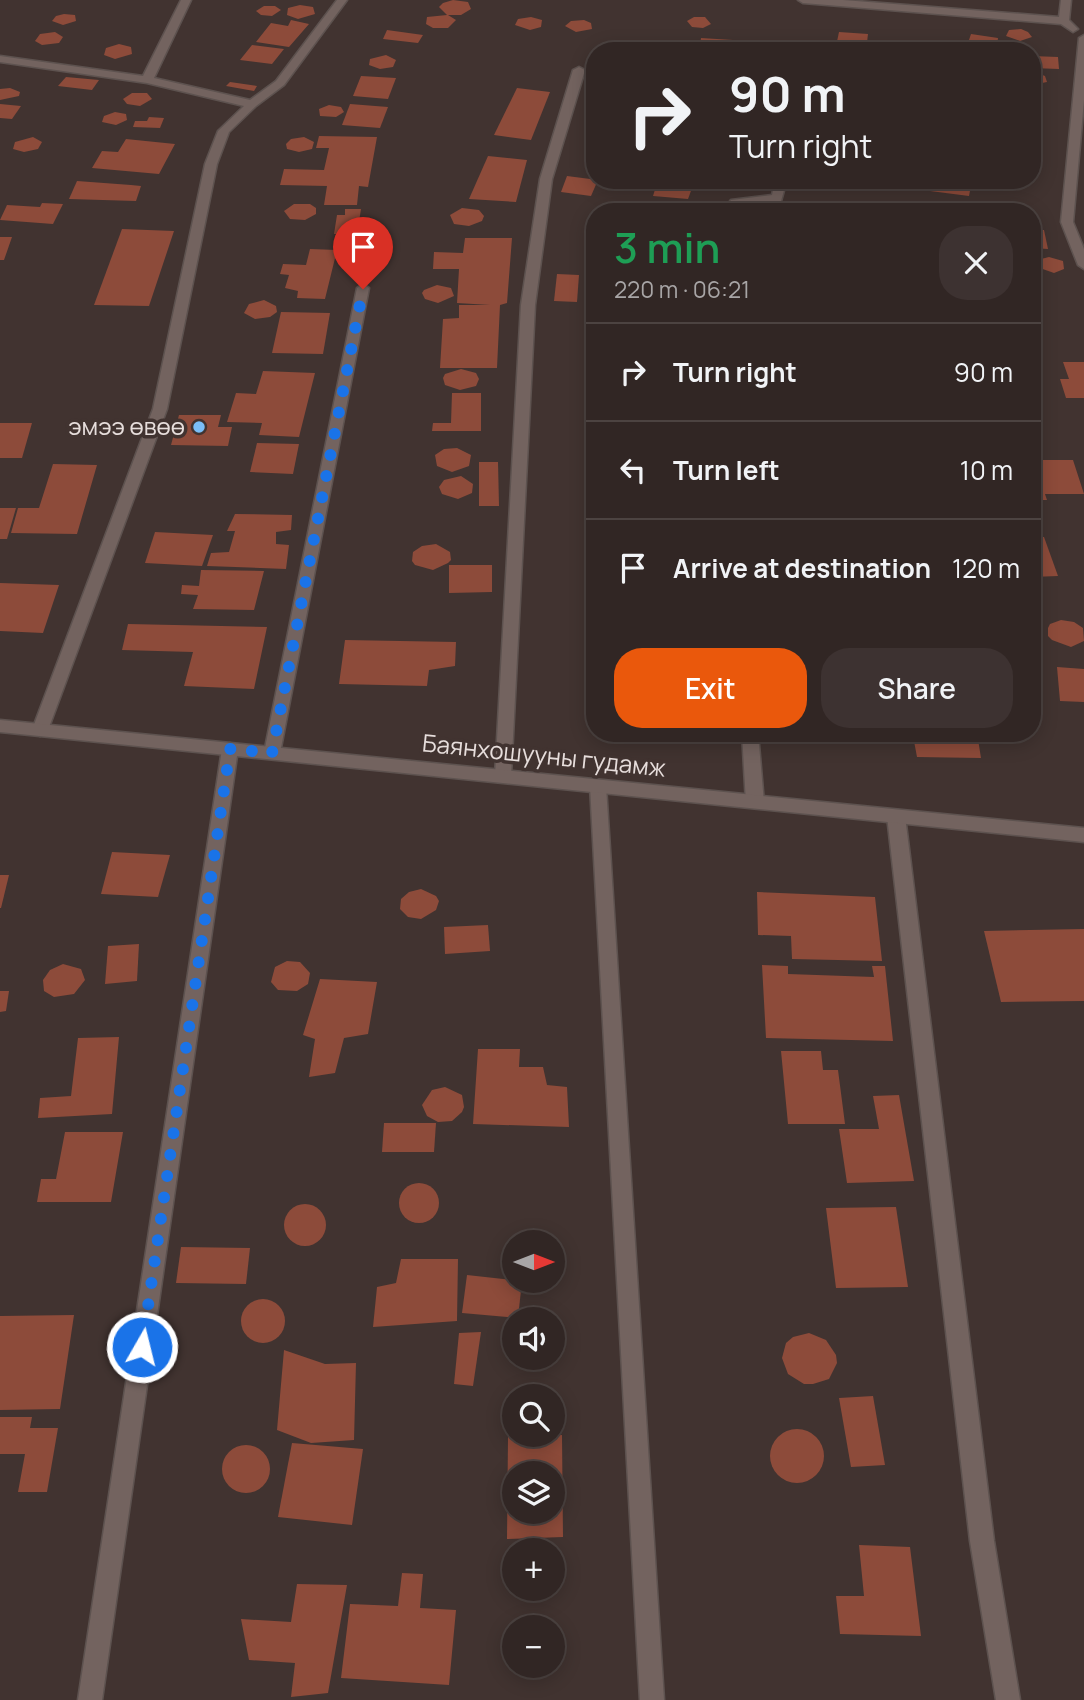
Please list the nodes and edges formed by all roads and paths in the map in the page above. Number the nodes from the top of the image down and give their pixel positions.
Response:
1 (186, 0) edge
2 (342, 0) edge
3 (803, 0) edge
4 (1066, 0) edge
5 (1064, 21) junction
6 (1084, 38) edge
7 (0, 59) edge
8 (579, 70) dead end
9 (147, 80) junction
10 (251, 104) junction
11 (779, 189) edge
12 (735, 203) edge
13 (1084, 265) edge
14 (363, 289) dead end
15 (0, 726) edge
16 (40, 730) junction
17 (751, 742) edge
18 (230, 749) junction
19 (272, 753) junction
20 (502, 776) junction
21 (598, 786) junction
22 (755, 803) junction
23 (896, 816) junction
24 (1084, 835) edge
25 (90, 1700) edge
26 (652, 1700) edge
27 (1008, 1700) edge

1 - 9 street
2 - 10 street
3 - 5 street
4 - 5 street
5 - 6 street
6 - 13 street
7 - 9 street
8 - 20 street
9 - 10 street
10 - 16 street
11 - 12 street
14 - 19 street
15 - 16 street, Баянхошууны гудамж
16 - 18 street, Баянхошууны гудамж
17 - 22 street
18 - 19 street, Баянхошууны гудамж
18 - 25 street
19 - 20 street, Баянхошууны гудамж
20 - 21 street, Баянхошууны гудамж
21 - 22 street, Баянхошууны гудамж
21 - 26 street
22 - 23 street, Баянхошууны гудамж
23 - 24 street, Баянхошууны гудамж
23 - 27 street

